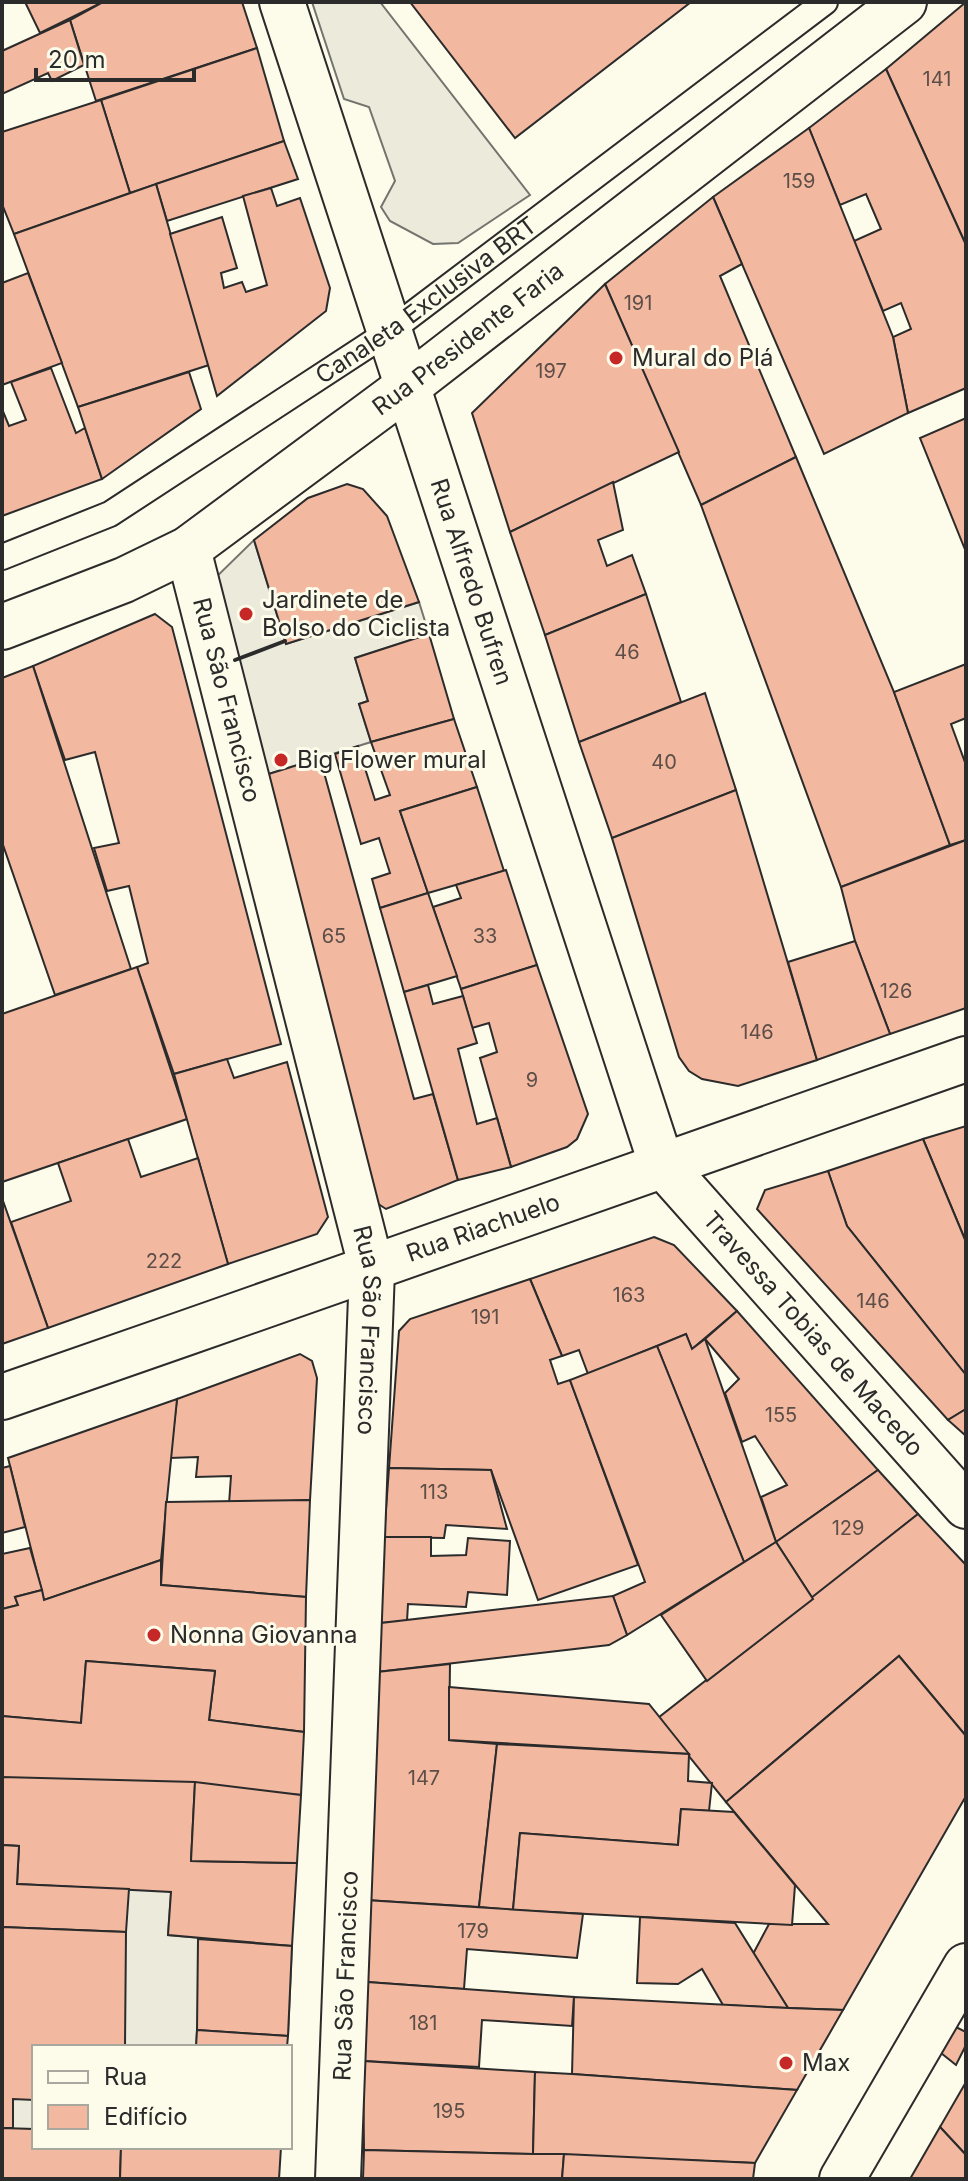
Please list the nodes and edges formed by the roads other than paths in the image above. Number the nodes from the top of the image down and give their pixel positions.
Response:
1 (282, 2) edge
2 (825, 2) edge
3 (904, 2) edge
4 (390, 331) junction
5 (408, 386) junction
6 (188, 549) junction
7 (2, 557) edge
8 (2, 627) edge
9 (966, 1059) edge
10 (661, 1163) junction
11 (372, 1270) junction
12 (2, 1397) edge
13 (966, 1506) edge
14 (960, 1994) edge
15 (338, 2179) edge
16 (842, 2179) edge

1 - 4 street, Rua Alfredo Bufren
2 - 4 lane, Canaleta Exclusiva BRT
3 - 5 street, Rua Presidente Faria
4 - 5 street, Rua Alfredo Bufren
4 - 7 lane, Canaleta Exclusiva BRT
5 - 6 street, Rua Presidente Faria
5 - 10 street, Rua Alfredo Bufren
6 - 8 street, Rua Presidente Faria
6 - 11 street, Rua São Francisco
9 - 10 street, Rua Riachuelo
10 - 11 street, Rua Riachuelo
10 - 13 street, Travessa Tobias de Macedo
11 - 12 street, Rua Riachuelo
11 - 15 street, Rua São Francisco
14 - 16 street

